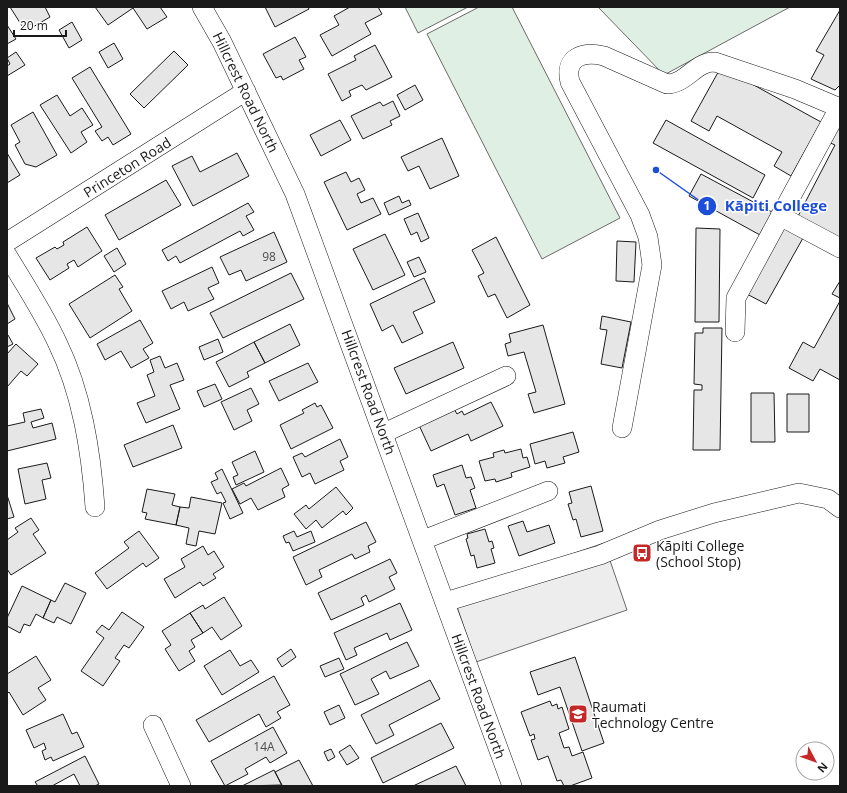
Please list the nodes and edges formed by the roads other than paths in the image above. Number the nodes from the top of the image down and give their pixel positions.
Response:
1 (202, 7) edge
2 (246, 91) junction
3 (840, 108) edge
4 (780, 216) junction
5 (7, 242) edge
6 (840, 248) edge
7 (7, 255) edge
8 (735, 332) dead end
9 (506, 376) dead end
10 (622, 428) dead end
11 (384, 433) junction
12 (548, 491) dead end
13 (95, 507) dead end
14 (840, 508) edge
15 (423, 540) junction
16 (445, 602) junction
17 (153, 725) dead end
18 (182, 786) edge
19 (512, 786) edge

1 - 2 street, Hillcrest Road North
2 - 5 street, Princeton Road
2 - 11 street, Hillcrest Road North
3 - 4 street
3 - 10 street
4 - 6 street
4 - 8 street
7 - 13 street
9 - 11 street
11 - 15 street, Hillcrest Road North
12 - 15 street
14 - 16 street
15 - 16 street, Hillcrest Road North
16 - 19 street, Hillcrest Road North
17 - 18 street

